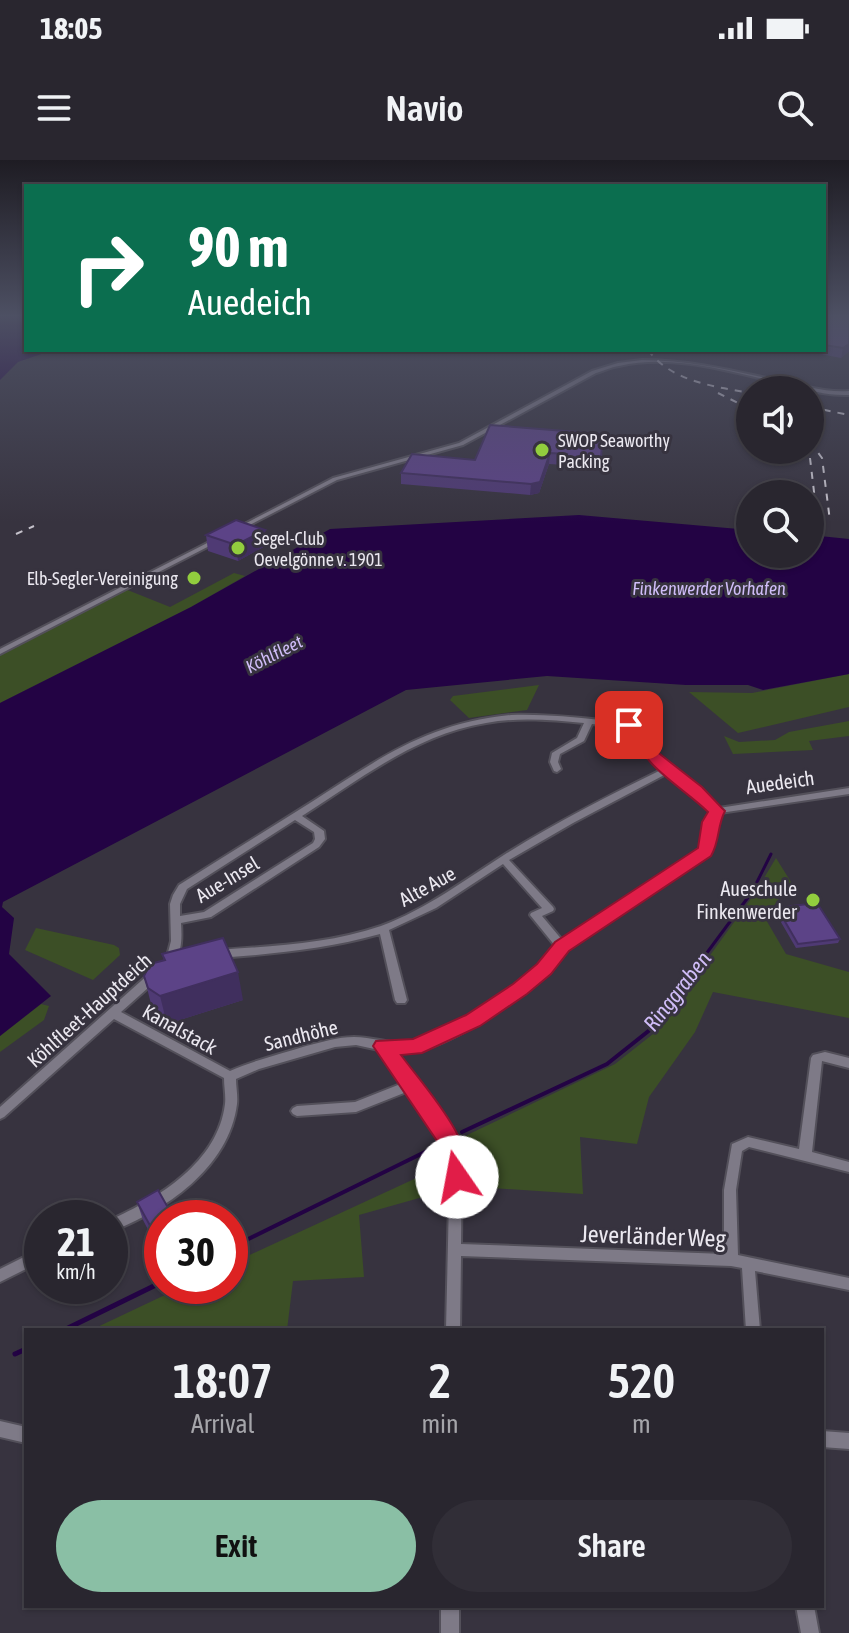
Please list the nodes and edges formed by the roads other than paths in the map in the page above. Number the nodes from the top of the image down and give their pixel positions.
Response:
1 (570, 385) edge
2 (796, 385) edge
3 (847, 394) edge
4 (232, 532) edge
5 (223, 537) edge
6 (0, 651) edge
7 (589, 722) junction
8 (557, 769) dead end
9 (668, 770) junction
10 (849, 791) edge
11 (717, 811) junction
12 (295, 816) junction
13 (504, 860) junction
14 (176, 920) junction
15 (384, 929) junction
16 (562, 947) junction
17 (205, 954) edge
18 (401, 1000) dead end
19 (113, 1013) junction
20 (383, 1046) junction
21 (849, 1063) edge
22 (230, 1076) junction
23 (411, 1085) junction
24 (297, 1111) dead end
25 (0, 1114) edge
26 (805, 1155) junction
27 (849, 1167) edge
28 (128, 1217) edge
29 (454, 1250) junction
30 (731, 1260) junction
31 (24, 1263) edge
32 (748, 1263) junction
33 (0, 1276) edge
34 (849, 1284) edge
35 (453, 1328) edge
36 (753, 1328) edge
37 (0, 1429) edge
38 (24, 1435) edge
39 (824, 1439) edge
40 (849, 1441) edge
41 (450, 1608) edge
42 (805, 1608) edge
43 (450, 1633) edge
44 (810, 1633) edge

1 - 4 street
2 - 3 street
5 - 6 street
7 - 8 street
7 - 9 street
7 - 12 street, Aue-Insel
9 - 11 street
9 - 13 street, Alte Aue
10 - 11 street, Auedeich
11 - 16 street
12 - 14 street, Aue-Insel
12 - 14 street, Aue-Insel
13 - 15 street, Alte Aue
13 - 16 street
14 - 19 street, Köhlfleet-Hauptdeich
15 - 17 street, Alte Aue
15 - 18 street
16 - 20 street
19 - 22 street, Kanalstack
19 - 25 street, Köhlfleet-Hauptdeich
20 - 22 street, Sandhöhe
20 - 23 street
21 - 26 street
22 - 28 street
23 - 24 street
23 - 29 street
26 - 27 street
26 - 30 street
29 - 30 street, Jeverländer Weg
29 - 35 street
30 - 32 street, Jeverländer Weg
31 - 33 street
32 - 34 street, Jeverländer Weg
32 - 36 street
37 - 38 street
39 - 40 street
41 - 43 street
42 - 44 street

